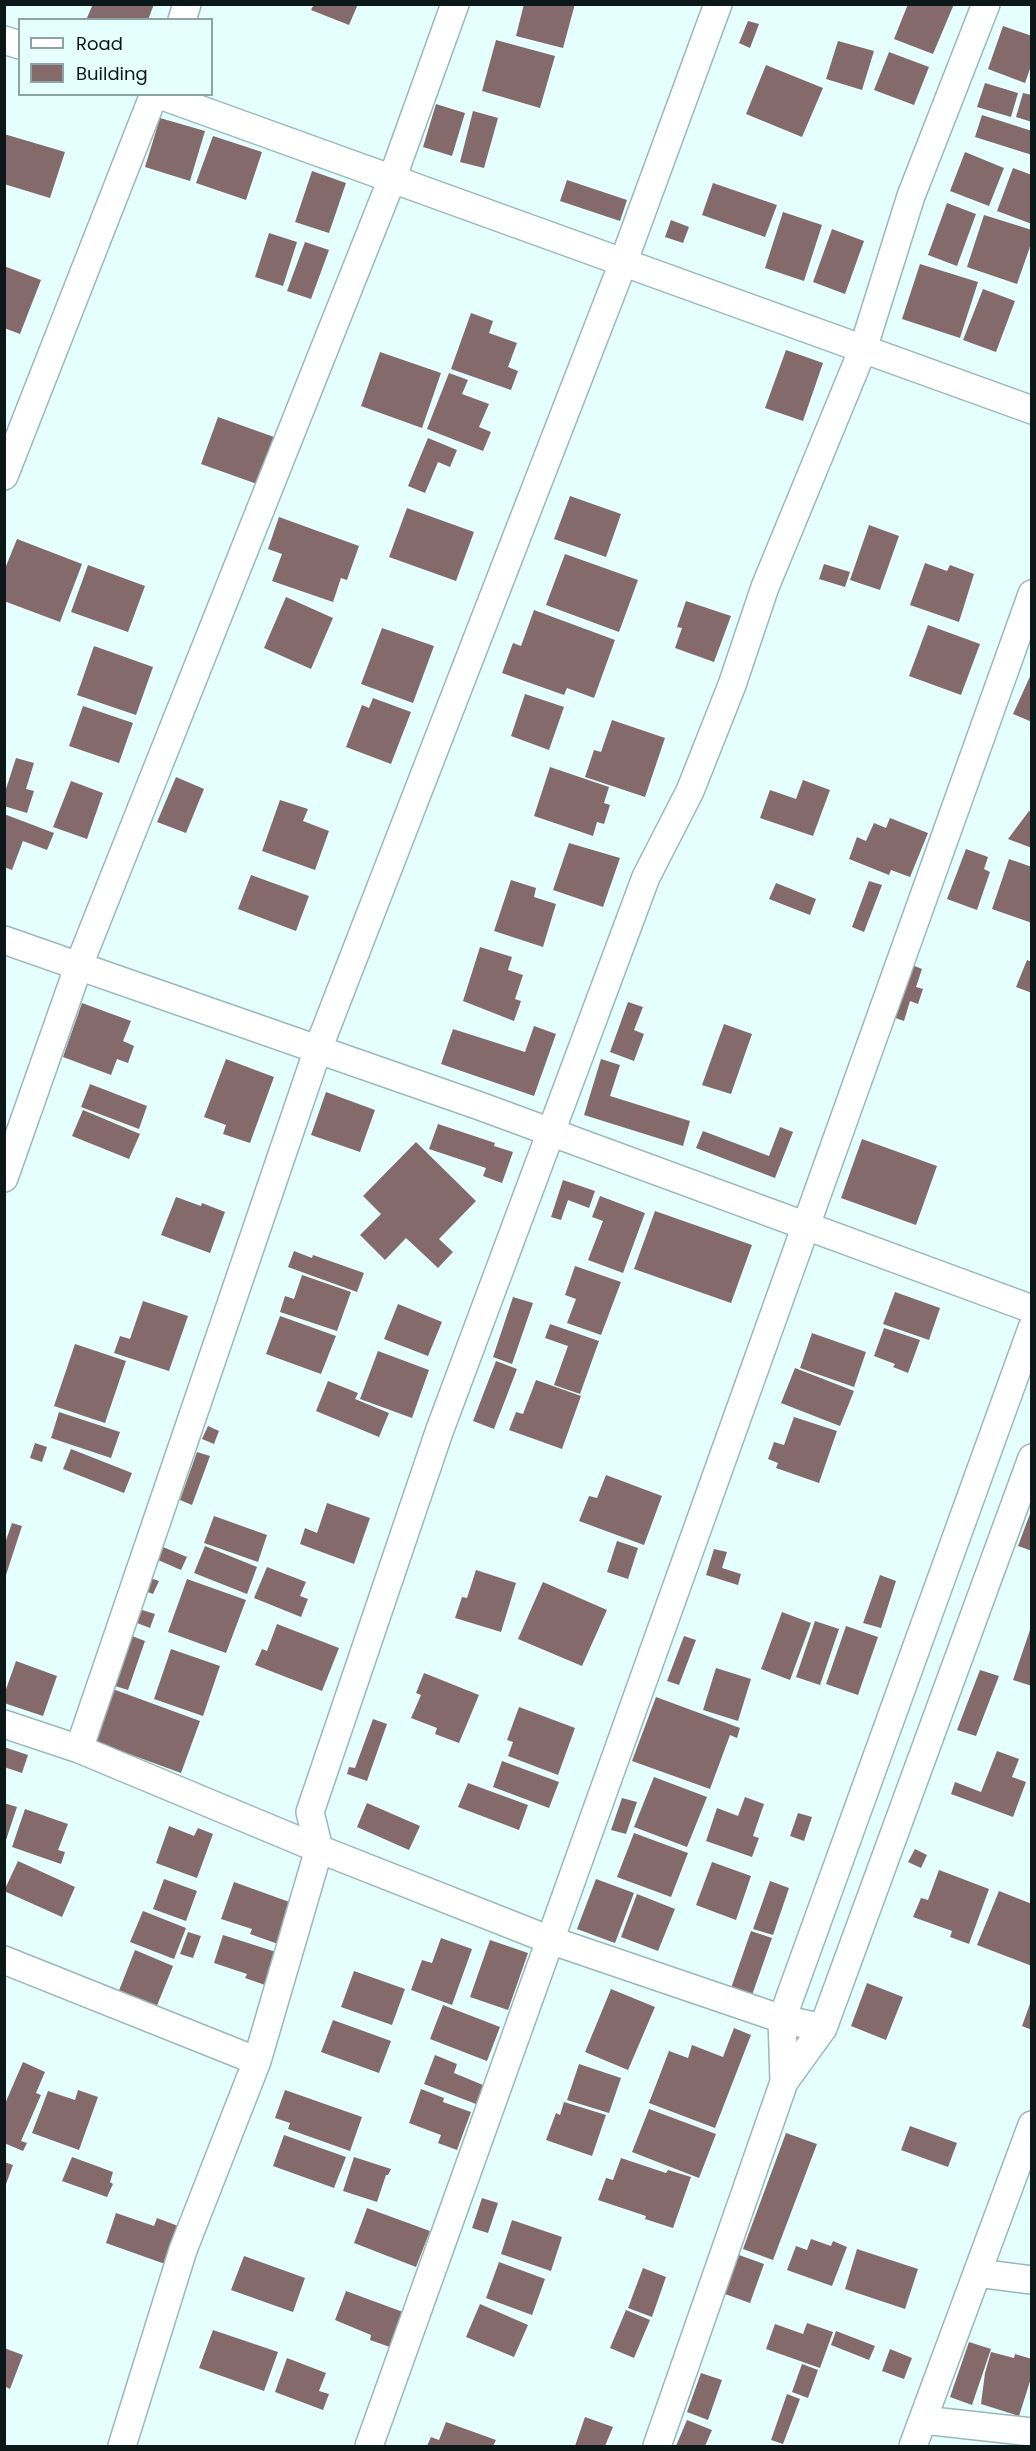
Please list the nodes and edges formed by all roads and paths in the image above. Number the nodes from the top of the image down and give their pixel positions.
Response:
1 (455, 4) edge
2 (718, 4) edge
3 (986, 4) edge
4 (154, 96) edge
5 (161, 96) edge
6 (392, 179) junction
7 (623, 263) junction
8 (863, 349) junction
9 (1032, 410) edge
10 (4, 476) edge
11 (1032, 594) edge
12 (4, 940) edge
13 (79, 965) junction
14 (318, 1049) junction
15 (551, 1132) junction
16 (4, 1178) edge
17 (806, 1226) junction
18 (1032, 1309) edge
19 (1032, 1328) edge
20 (1032, 1458) edge
21 (4, 1724) edge
22 (79, 1749) junction
23 (319, 1849) junction
24 (550, 1940) junction
25 (4, 1960) edge
26 (782, 2019) junction
27 (823, 2028) junction
28 (257, 2061) junction
29 (784, 2082) junction
30 (1032, 2125) edge
31 (977, 2273) junction
32 (1032, 2280) edge
33 (923, 2420) junction
34 (1032, 2432) edge
35 (122, 2446) edge
36 (369, 2446) edge
37 (657, 2446) edge
38 (913, 2446) edge

1 - 6 street
2 - 7 street
3 - 8 street
4 - 10 street
5 - 6 street
6 - 7 street
6 - 13 street
7 - 8 street
7 - 14 street
8 - 9 street
8 - 15 street
11 - 17 street
12 - 13 street
13 - 14 street
13 - 16 street
14 - 15 street
14 - 22 street
15 - 17 street
15 - 23 street
17 - 18 street
17 - 24 street
19 - 26 street
20 - 27 street
21 - 22 street
22 - 23 street
23 - 24 street
23 - 28 street
24 - 26 street
24 - 36 street
25 - 28 street
26 - 27 street
26 - 29 street
27 - 29 street
28 - 35 street
29 - 37 street
30 - 31 street
31 - 32 street
31 - 33 street
33 - 34 street
33 - 38 street

